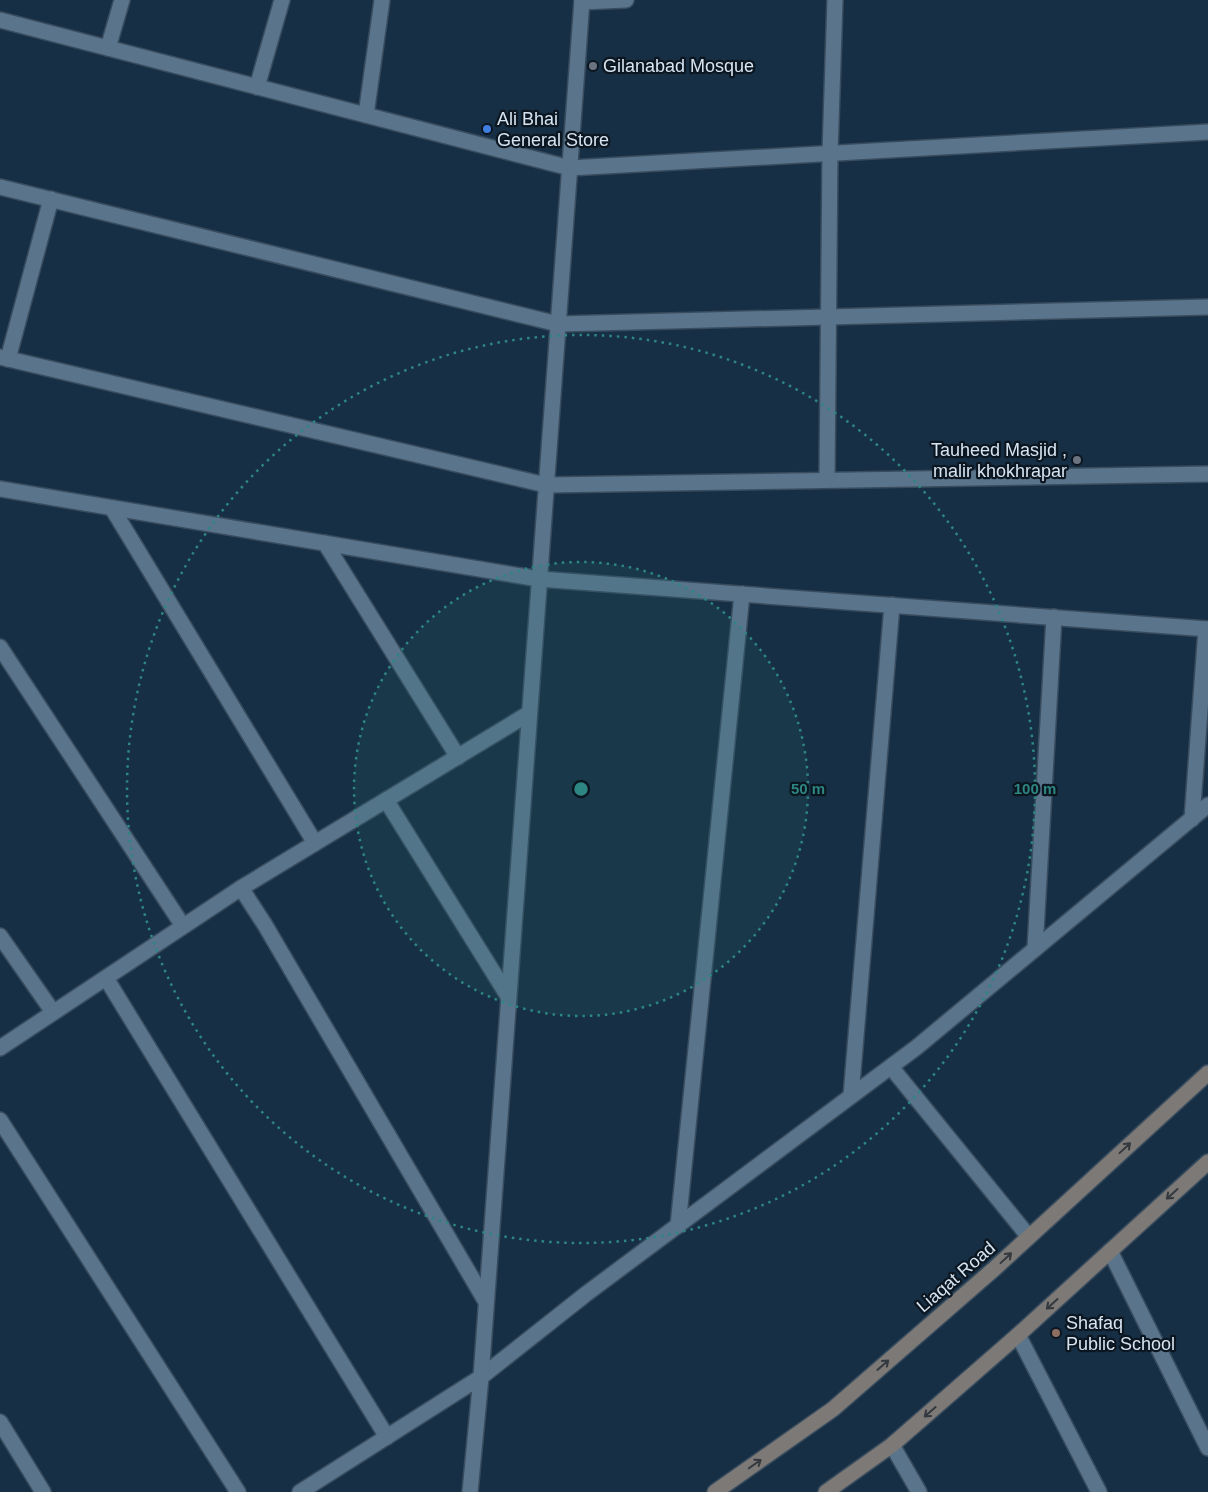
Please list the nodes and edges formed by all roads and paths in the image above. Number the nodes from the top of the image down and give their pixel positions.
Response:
1 (122, 0) edge
2 (282, 0) edge
3 (382, 0) edge
4 (626, 0) edge
5 (834, 0) edge
6 (582, 1) edge
7 (0, 20) edge
8 (108, 48) junction
9 (257, 87) junction
10 (366, 115) junction
11 (1208, 132) edge
12 (830, 154) junction
13 (570, 168) junction
14 (0, 187) edge
15 (51, 199) junction
16 (1208, 307) edge
17 (829, 316) junction
18 (558, 324) junction
19 (4, 358) edge
20 (1208, 474) edge
21 (826, 480) junction
22 (546, 485) junction
23 (0, 489) edge
24 (112, 508) junction
25 (325, 543) junction
26 (539, 579) junction
27 (742, 594) junction
28 (892, 605) junction
29 (1054, 617) junction
30 (1207, 629) edge
31 (0, 647) edge
32 (528, 714) junction
33 (458, 757) junction
34 (386, 800) junction
35 (1208, 805) edge
36 (1192, 818) junction
37 (315, 843) junction
38 (241, 888) junction
39 (183, 926) junction
40 (0, 936) edge
41 (1035, 949) junction
42 (106, 978) junction
43 (508, 996) junction
44 (53, 1012) junction
45 (0, 1048) edge
46 (891, 1067) junction
47 (1208, 1073) edge
48 (851, 1096) junction
49 (0, 1120) edge
50 (1208, 1162) edge
51 (678, 1226) junction
52 (1029, 1237) junction
53 (1110, 1251) junction
54 (486, 1302) junction
55 (1018, 1335) junction
56 (480, 1377) junction
57 (0, 1422) edge
58 (387, 1437) junction
59 (892, 1445) junction
60 (1208, 1448) edge
61 (43, 1492) edge
62 (238, 1492) edge
63 (300, 1492) edge
64 (470, 1492) edge
65 (715, 1492) edge
66 (826, 1492) edge
67 (919, 1492) edge
68 (1099, 1492) edge

1 - 8 street
2 - 9 street
3 - 10 street
4 - 6 street
5 - 12 street
6 - 13 street
7 - 8 street
8 - 9 street
9 - 10 street
10 - 13 street
11 - 12 street
12 - 13 street
12 - 17 street
13 - 18 street
14 - 15 street
15 - 18 street
15 - 19 street
16 - 17 street
17 - 18 street
17 - 21 street
18 - 22 street
19 - 22 street
20 - 21 street
21 - 22 street
22 - 26 street
23 - 24 street
24 - 25 street
24 - 37 street
25 - 26 street
25 - 33 street
26 - 27 street
26 - 32 street
27 - 28 street
27 - 51 street
28 - 29 street
28 - 48 street
29 - 30 street
29 - 41 street
30 - 36 street
31 - 39 street
32 - 33 street
32 - 43 street
33 - 34 street
34 - 37 street
34 - 43 street
35 - 36 street
36 - 41 street
37 - 38 street
38 - 39 street
38 - 54 street
39 - 42 street
40 - 44 street
41 - 46 street
42 - 44 street
42 - 58 street
43 - 54 street
44 - 45 street
46 - 48 street
46 - 52 street
52 -> 47 main road, Liaqat Road
48 - 51 street
49 - 62 street
50 -> 53 main road
51 - 56 street
65 -> 52 main road, Liaqat Road
53 -> 55 main road
53 - 60 street
54 - 56 street
55 -> 59 main road
55 - 68 street
56 - 58 street
56 - 64 street
57 - 61 street
58 - 63 street
59 - 66 main road
59 - 67 street

